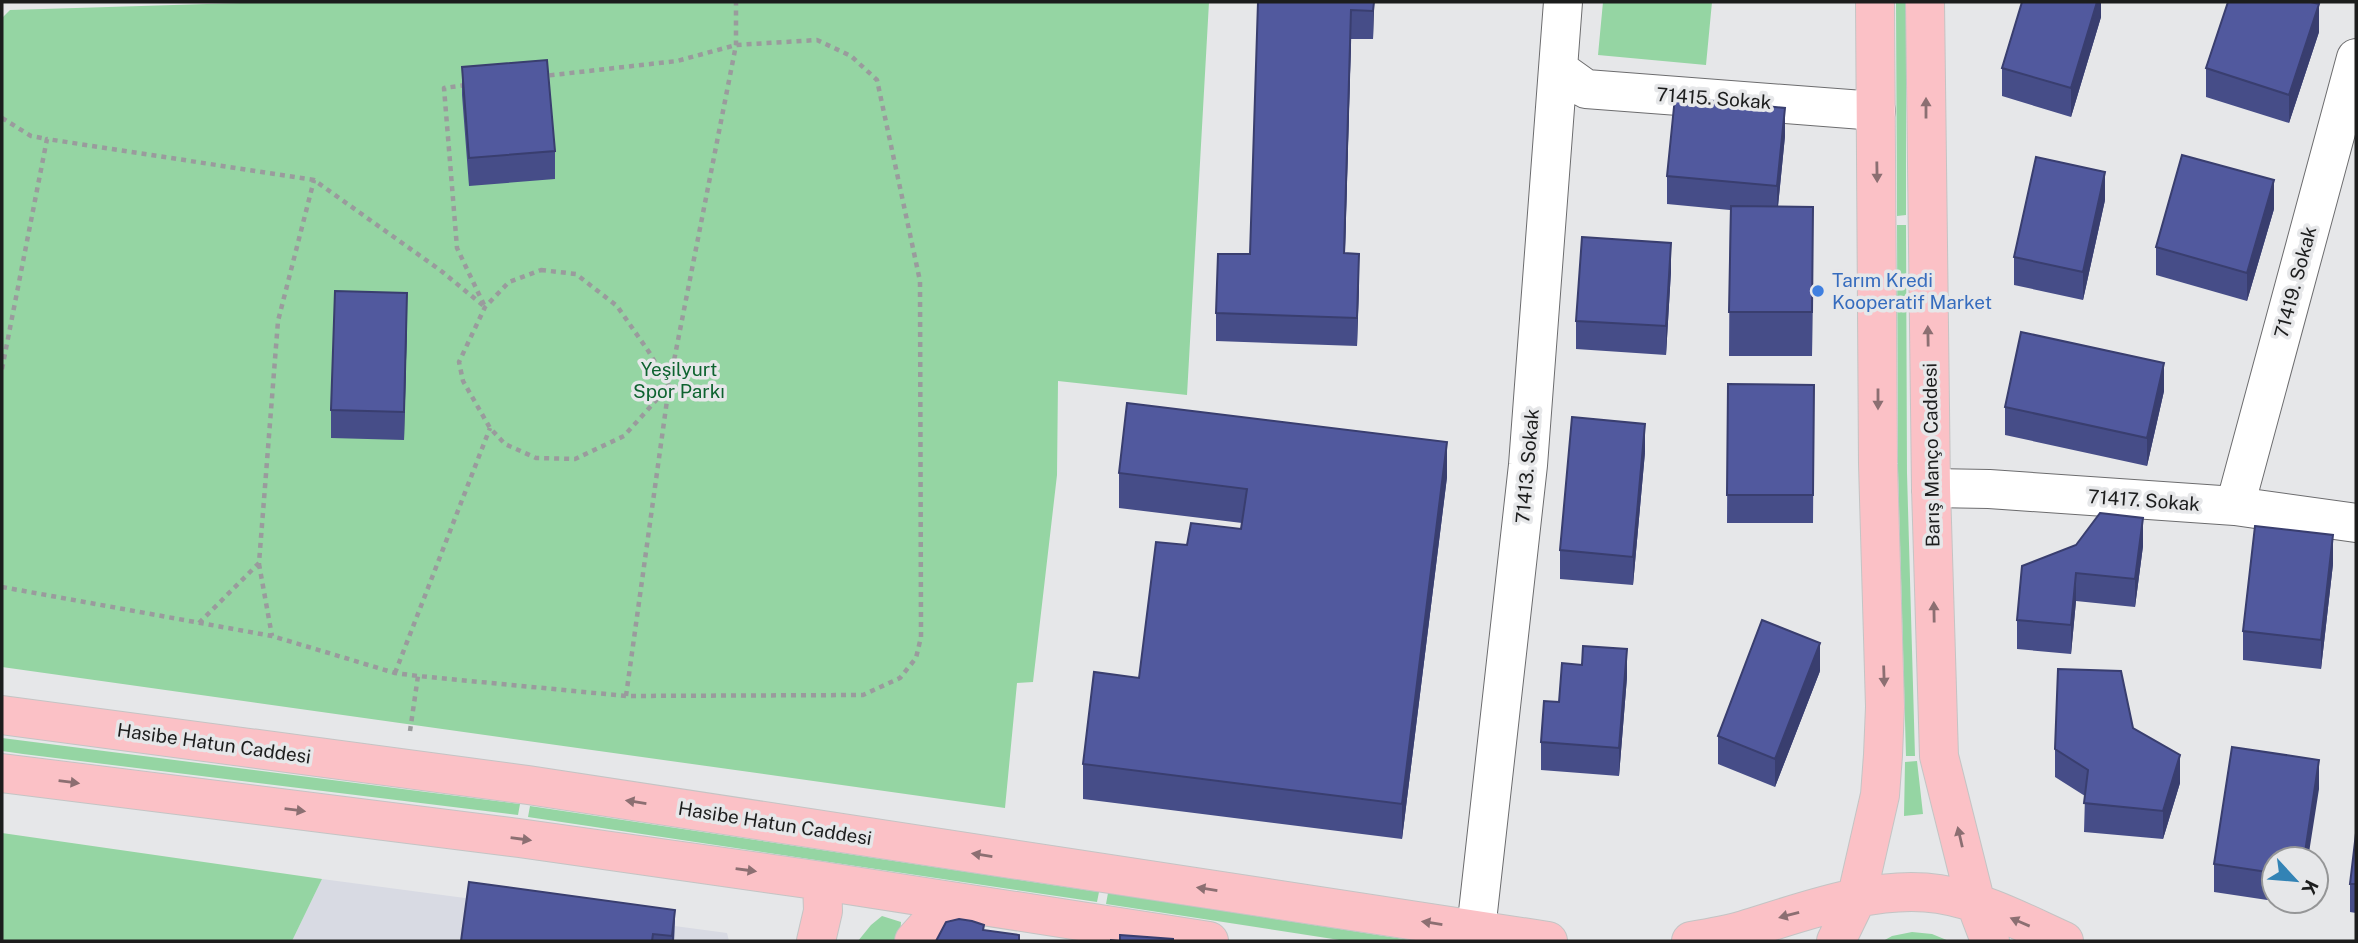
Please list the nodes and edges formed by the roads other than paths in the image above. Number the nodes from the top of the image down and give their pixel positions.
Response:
1 (1563, 2) edge
2 (1875, 2) edge
3 (1925, 2) edge
4 (2356, 58) edge
5 (1558, 69) junction
6 (1876, 111) junction
7 (1931, 488) junction
8 (2235, 506) junction
9 (2356, 523) edge
10 (2, 715) edge
11 (2, 773) edge
12 (822, 881) junction
13 (1856, 900) junction
14 (954, 902) junction
15 (1976, 904) junction
16 (1476, 930) junction
17 (816, 941) edge
18 (914, 941) edge
19 (1209, 941) edge
20 (1548, 941) edge
21 (1692, 941) edge
22 (1836, 941) edge
23 (1990, 941) edge
24 (2064, 941) edge

1 - 5 street, 71413. Sokak
2 - 6 main road
7 -> 3 main road, Barış Manço Caddesi
4 - 8 street, 71419. Sokak
5 - 6 street, 71415. Sokak
5 - 16 street, 71413. Sokak
6 -> 13 main road
7 - 8 street, 71417. Sokak
15 -> 7 main road, Barış Manço Caddesi
8 - 9 street, 71417. Sokak
16 -> 10 main road, Hasibe Hatun Caddesi
11 -> 12 main road
12 - 14 main road
12 - 17 main road
13 - 15 main road
13 -> 21 main road
13 - 22 main road
14 - 18 main road
14 - 19 main road
15 - 23 main road, Barış Manço Caddesi
24 -> 15 main road
16 - 20 main road, Hasibe Hatun Caddesi

